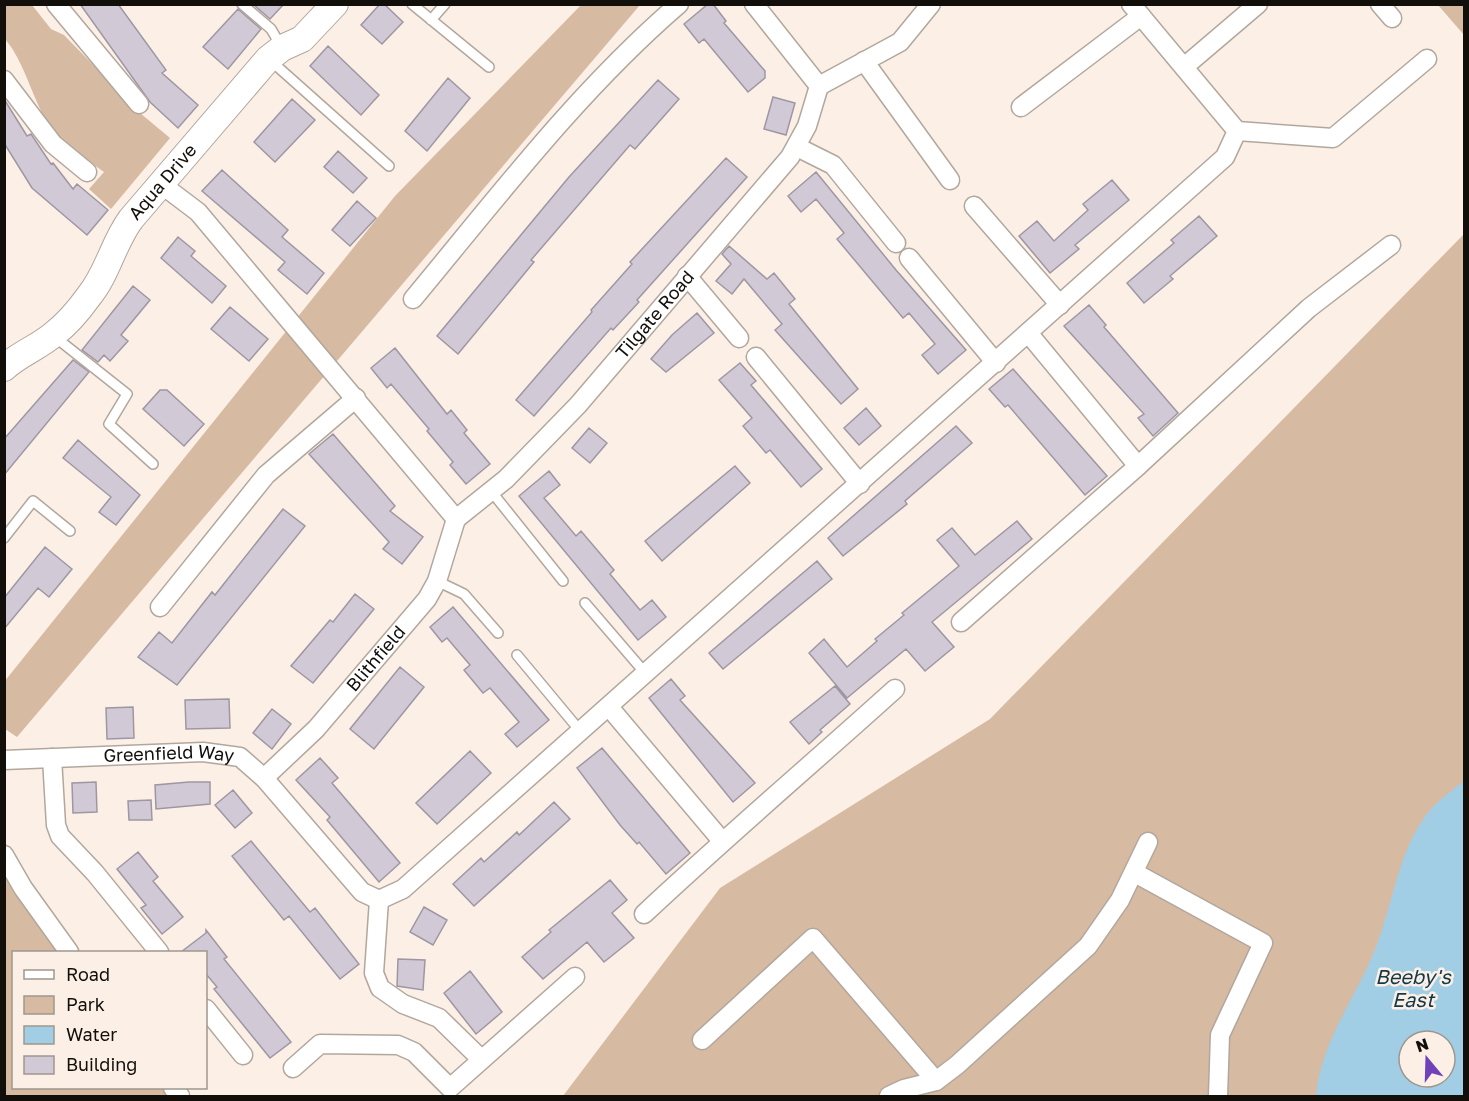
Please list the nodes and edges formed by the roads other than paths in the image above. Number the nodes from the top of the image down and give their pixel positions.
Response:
1 (56, 4) edge
2 (242, 4) edge
3 (335, 4) edge
4 (412, 4) edge
5 (445, 4) edge
6 (679, 4) edge
7 (754, 4) edge
8 (931, 4) edge
9 (1258, 4) edge
10 (1136, 10) edge
11 (431, 20) junction
12 (275, 53) junction
13 (1427, 59) dead end
14 (864, 61) junction
15 (489, 68) dead end
16 (1184, 68) junction
17 (4, 80) edge
18 (819, 86) junction
19 (139, 104) dead end
20 (1021, 107) dead end
21 (1237, 131) junction
22 (797, 147) junction
23 (388, 166) dead end
24 (87, 172) dead end
25 (950, 180) dead end
26 (161, 184) junction
27 (974, 206) dead end
28 (896, 243) dead end
29 (1391, 246) dead end
30 (909, 258) dead end
31 (687, 276) junction
32 (413, 300) dead end
33 (1060, 305) junction
34 (1029, 334) junction
35 (53, 336) junction
36 (739, 338) dead end
37 (756, 357) dead end
38 (996, 363) junction
39 (4, 368) edge
40 (356, 398) junction
41 (153, 464) dead end
42 (1138, 466) junction
43 (860, 484) junction
44 (491, 491) junction
45 (456, 519) junction
46 (70, 531) dead end
47 (5, 536) edge
48 (437, 581) junction
49 (563, 581) dead end
50 (585, 603) dead end
51 (160, 607) dead end
52 (961, 622) dead end
53 (498, 633) dead end
54 (517, 655) dead end
55 (646, 674) junction
56 (895, 688) dead end
57 (609, 707) junction
58 (581, 732) junction
59 (52, 758) junction
60 (4, 760) edge
61 (264, 778) junction
62 (722, 841) junction
63 (1148, 842) dead end
64 (4, 855) edge
65 (1135, 873) junction
66 (379, 900) junction
67 (644, 914) dead end
68 (68, 951) edge
69 (158, 951) edge
70 (575, 977) dead end
71 (207, 1011) edge
72 (702, 1040) dead end
73 (243, 1055) dead end
74 (481, 1059) junction
75 (293, 1068) dead end
76 (936, 1081) junction
77 (889, 1096) edge
78 (1218, 1096) edge

1 - 19 street
2 - 12 lane
3 - 12 street, Aqua Drive
4 - 11 lane
5 - 11 lane
6 - 32 street
7 - 18 street
8 - 14 street
9 - 16 street
10 - 16 street
10 - 20 street
11 - 15 lane
12 - 23 lane
12 - 26 street, Aqua Drive
13 - 21 street
14 - 18 street
14 - 25 street
16 - 21 street
17 - 24 street
18 - 22 street, Tilgate Road
21 - 33 street
22 - 28 street
22 - 31 street, Tilgate Road
26 - 35 street, Aqua Drive
26 - 40 street
27 - 33 street
29 - 42 street
30 - 38 street
31 - 36 street
31 - 44 street, Tilgate Road
33 - 34 street
34 - 38 street
34 - 42 street
35 - 39 street, Aqua Drive
35 - 41 lane
37 - 43 street
38 - 43 street
40 - 45 street
40 - 51 street
42 - 52 street
43 - 55 street
44 - 45 street, Tilgate Road
44 - 49 lane
45 - 48 street, Blithfield
46 - 47 lane
48 - 53 lane
48 - 61 street, Blithfield
50 - 55 lane
54 - 58 lane
55 - 57 street
56 - 62 street
57 - 58 street
57 - 62 street
58 - 66 street
59 - 60 street, Greenfield Way
59 - 61 street, Greenfield Way
59 - 69 street
61 - 66 street, Greenfield Way
62 - 67 street
63 - 65 street
64 - 68 street
65 - 76 street
65 - 78 street
66 - 74 street
70 - 74 street
71 - 73 street
72 - 76 street
74 - 75 street
76 - 77 street

